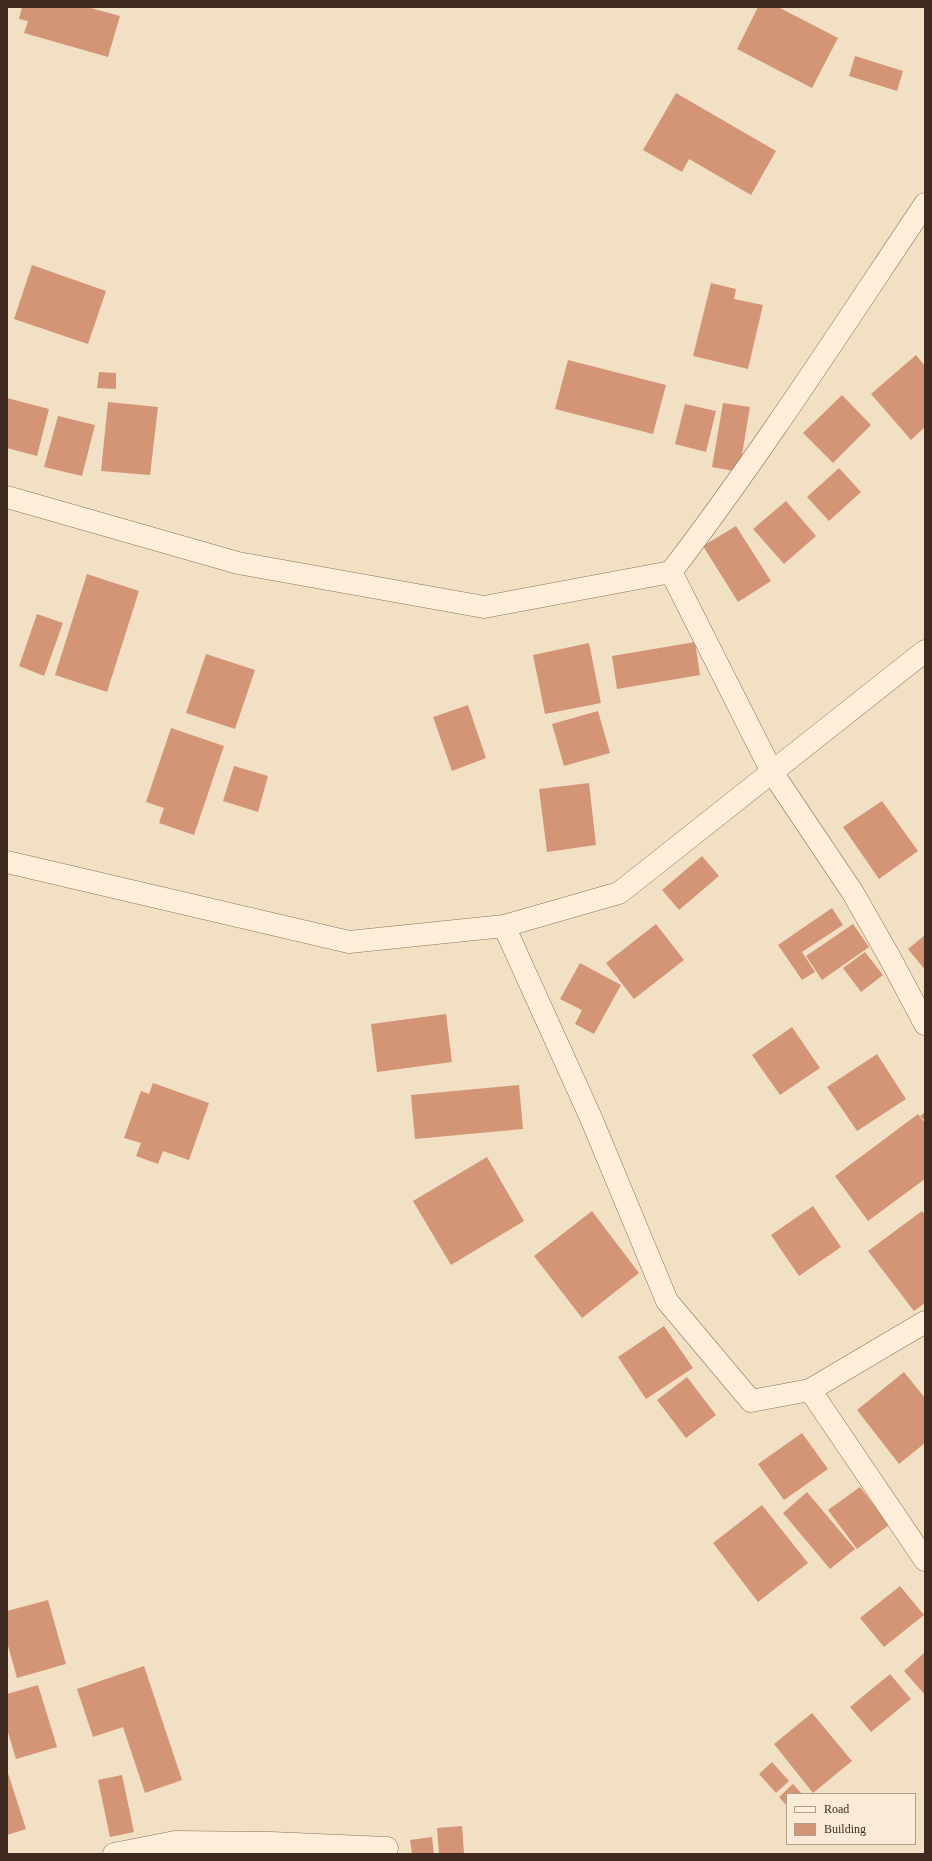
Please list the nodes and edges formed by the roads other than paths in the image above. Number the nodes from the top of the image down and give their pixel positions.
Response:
1 (925, 204) edge
2 (7, 497) edge
3 (670, 572) junction
4 (925, 651) edge
5 (772, 772) junction
6 (7, 862) edge
7 (504, 926) junction
8 (925, 1024) edge
9 (925, 1322) edge
10 (810, 1390) junction
11 (925, 1560) edge
12 (387, 1848) dead end
13 (114, 1854) edge

1 - 3 street
2 - 3 street
3 - 5 street
4 - 5 street
5 - 7 street
5 - 8 street
6 - 7 street
7 - 10 street
9 - 10 street
10 - 11 street
12 - 13 street

